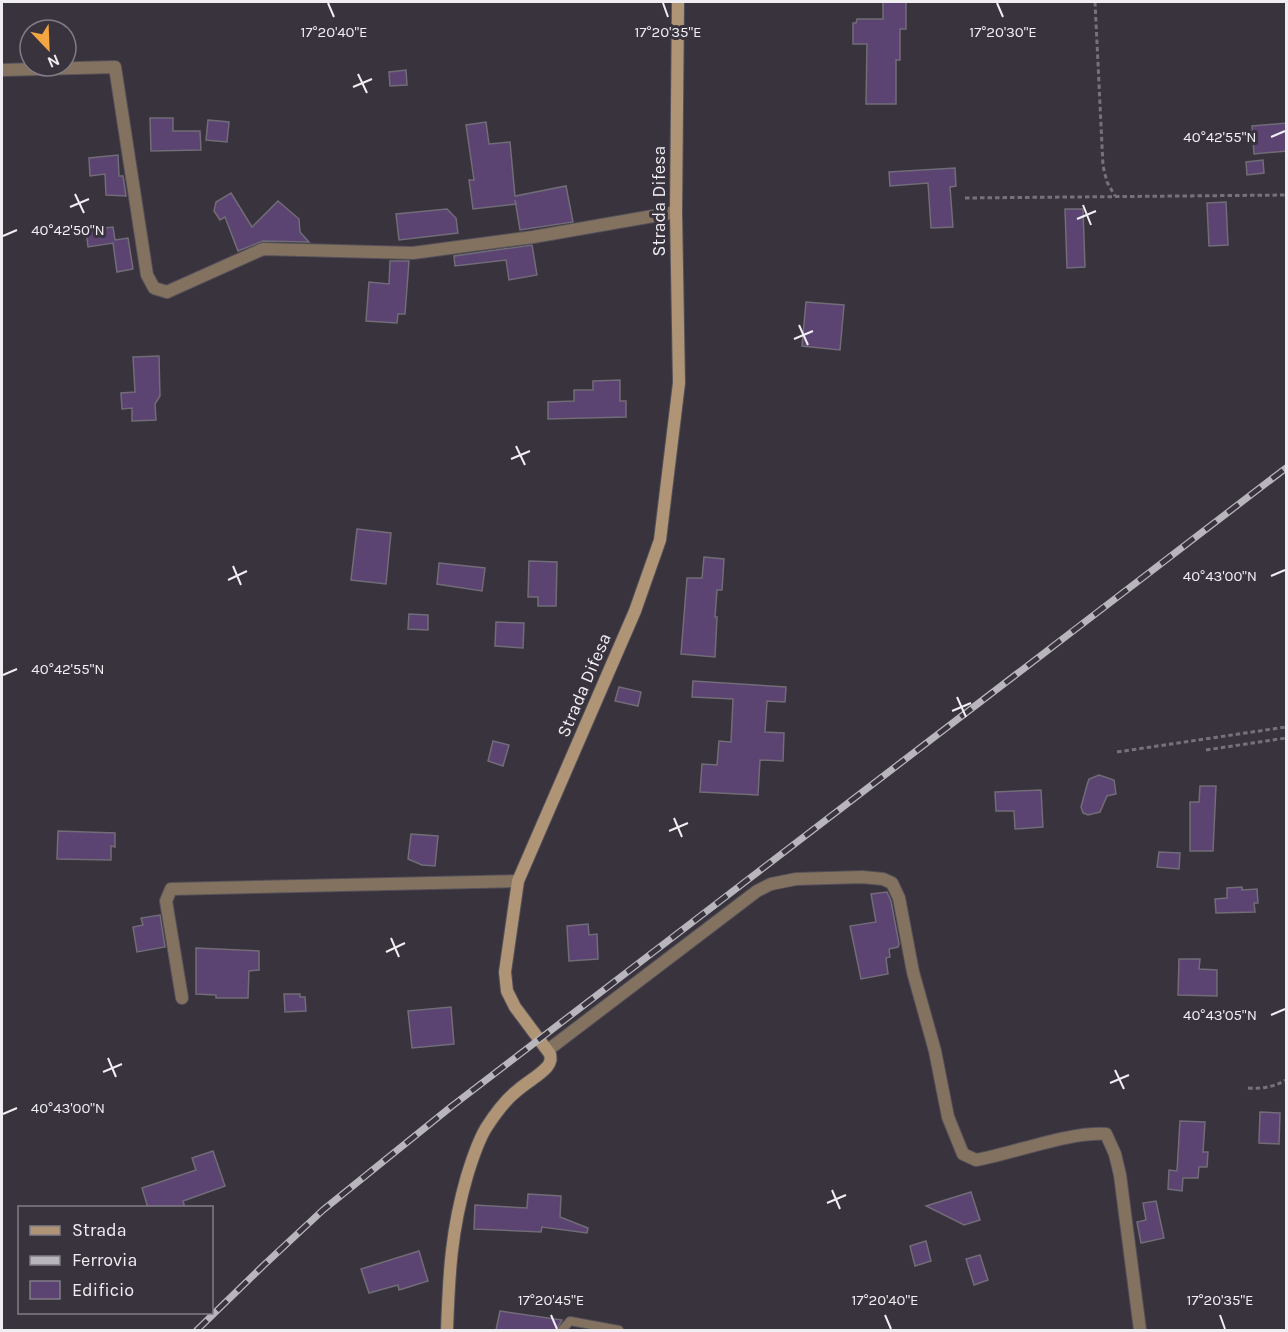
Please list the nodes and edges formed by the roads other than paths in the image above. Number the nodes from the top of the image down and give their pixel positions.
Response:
1 (678, 2) edge
2 (2, 70) edge
3 (676, 212) junction
4 (518, 881) junction
5 (182, 998) dead end
6 (548, 1050) junction
7 (447, 1330) edge
8 (562, 1330) edge
9 (619, 1330) edge
10 (1140, 1330) edge

1 - 3 street, Strada Difesa
2 - 3 street
3 - 4 street, Strada Difesa
4 - 5 street
4 - 6 street, Strada Difesa
6 - 7 street
6 - 10 street
8 - 9 lane

